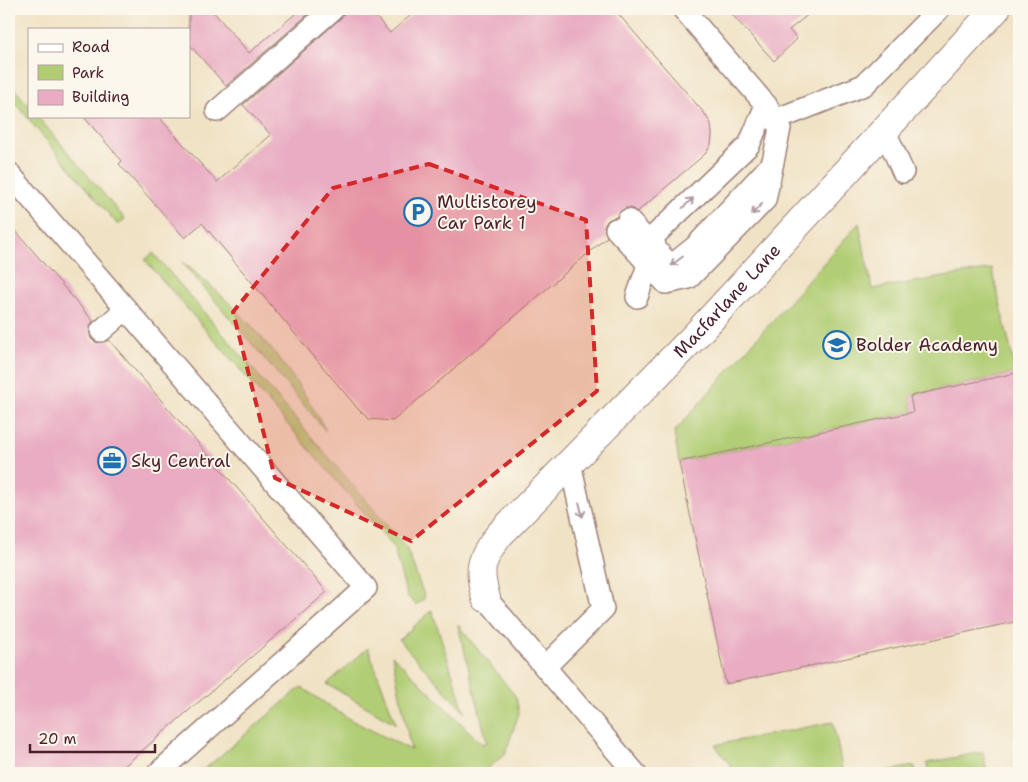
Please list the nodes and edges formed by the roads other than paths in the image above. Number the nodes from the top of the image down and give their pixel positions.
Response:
1 (333, 9) edge
2 (682, 9) edge
3 (939, 9) edge
4 (996, 9) edge
5 (217, 111) dead end
6 (771, 113) junction
7 (885, 130) junction
8 (904, 172) dead end
9 (9, 173) edge
10 (622, 224) dead end
11 (652, 251) junction
12 (637, 297) dead end
13 (126, 309) junction
14 (101, 331) dead end
15 (570, 463) junction
16 (486, 598) joint
17 (544, 667) junction
18 (158, 773) edge
19 (635, 773) edge

1 - 5 lane
2 - 6 lane
3 - 6 lane
4 - 7 street, Macfarlane Lane
11 -> 6 lane
6 -> 11 lane
7 - 8 lane
7 - 15 street, Macfarlane Lane
9 - 13 lane
10 - 11 lane
11 - 12 lane
13 - 14 lane
13 - 18 lane
15 - 16 street, Macfarlane Lane
15 -> 17 lane
16 - 17 lane
17 - 19 lane

